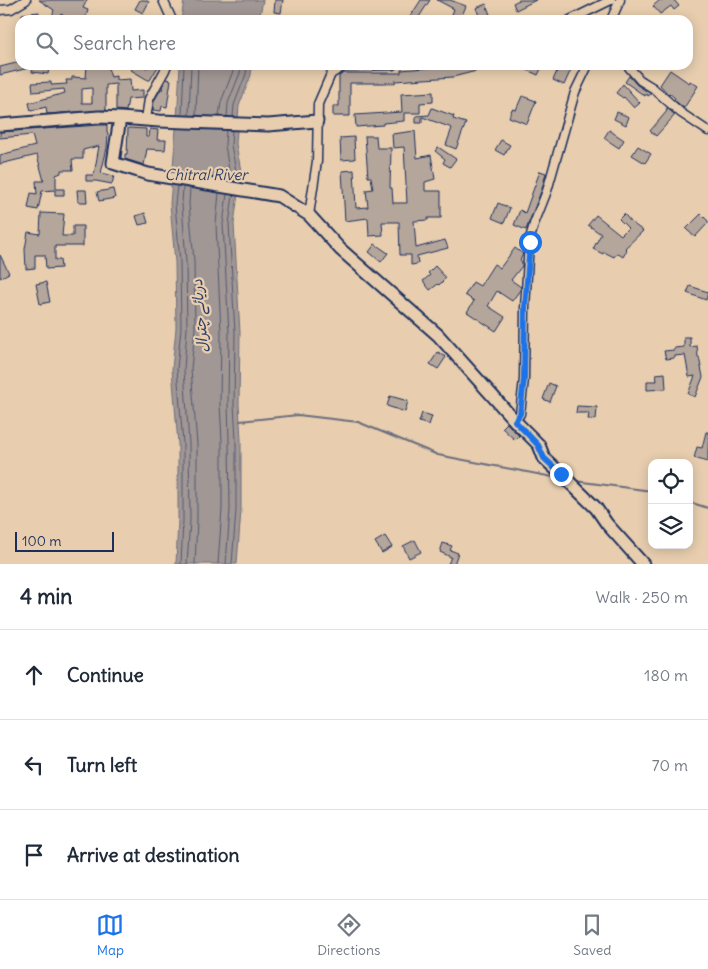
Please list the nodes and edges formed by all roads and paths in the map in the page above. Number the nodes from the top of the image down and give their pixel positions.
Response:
1 (26, 0) edge
2 (163, 0) edge
3 (611, 0) edge
4 (620, 0) edge
5 (0, 10) edge
6 (170, 15) edge
7 (580, 15) edge
8 (613, 15) edge
9 (165, 70) edge
10 (338, 70) edge
11 (586, 70) edge
12 (631, 70) edge
13 (120, 118) junction
14 (146, 119) junction
15 (317, 121) junction
16 (0, 125) edge
17 (708, 131) edge
18 (309, 216) junction
19 (515, 421) junction
20 (643, 564) edge

1 - 5 street
2 - 6 street
3 - 7 street
4 - 8 street
9 - 14 street
10 - 15 street
11 - 19 street
12 - 17 street
13 - 14 street
13 - 16 street
13 - 18 street
14 - 15 street
15 - 18 street
18 - 19 street
19 - 20 street

